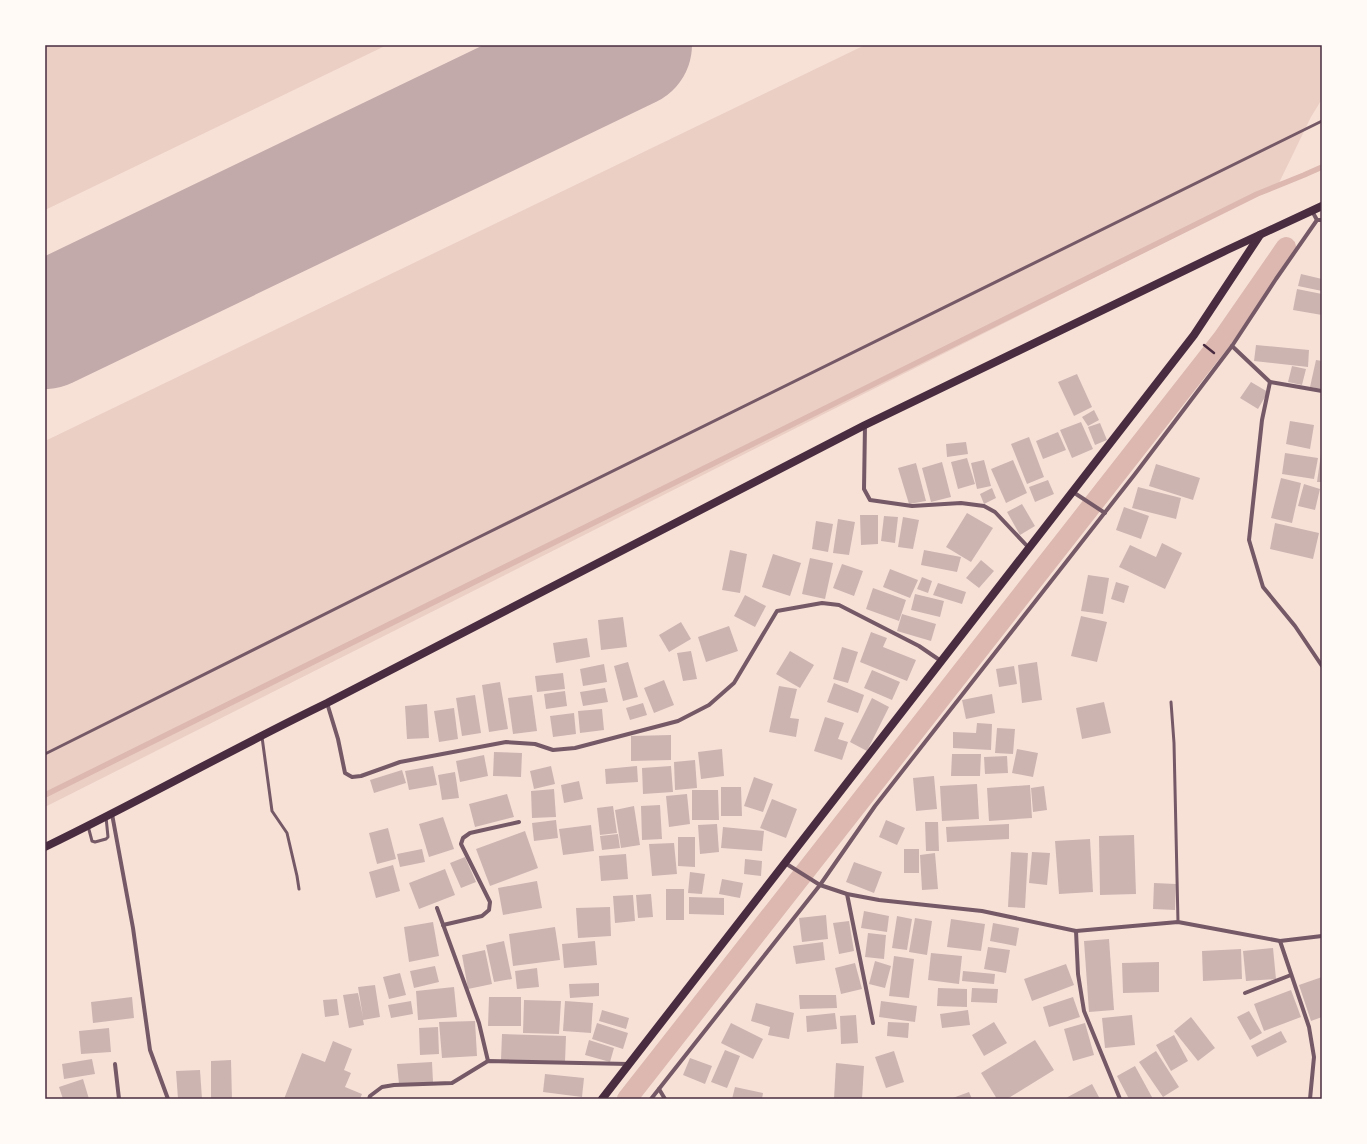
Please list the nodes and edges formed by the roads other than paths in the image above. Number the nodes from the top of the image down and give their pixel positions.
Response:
1 (1322, 121) edge
2 (1322, 206) edge
3 (1312, 211) junction
4 (1320, 220) edge
5 (1260, 234) junction
6 (1232, 346) junction
7 (1270, 382) junction
8 (1322, 390) edge
9 (865, 425) junction
10 (1076, 495) junction
11 (1104, 513) junction
12 (1029, 548) junction
13 (941, 660) junction
14 (1322, 666) edge
15 (1171, 702) dead end
16 (327, 704) junction
17 (262, 735) junction
18 (45, 754) edge
19 (109, 816) junction
20 (519, 822) dead end
21 (88, 826) junction
22 (115, 831) junction
23 (108, 833) junction
24 (45, 847) edge
25 (789, 865) junction
26 (820, 885) junction
27 (299, 889) dead end
28 (847, 894) junction
29 (437, 908) dead end
30 (1178, 922) junction
31 (443, 925) junction
32 (1076, 932) junction
33 (1322, 936) edge
34 (1280, 941) junction
35 (1291, 975) junction
36 (1245, 992) dead end
37 (873, 1023) dead end
38 (488, 1061) junction
39 (115, 1064) dead end
40 (629, 1064) junction
41 (659, 1089) junction
42 (119, 1099) edge
43 (168, 1099) edge
44 (369, 1099) edge
45 (602, 1099) edge
46 (651, 1099) edge
47 (665, 1099) edge
48 (1120, 1099) edge
49 (1310, 1099) edge

1 - 18 lane
2 - 3 main road
3 - 4 street
3 - 5 main road
4 - 6 street
5 - 9 main road
5 - 10 main road
6 - 7 street
6 - 11 street
7 - 8 street
7 - 14 street
9 - 12 street
9 - 16 main road
10 - 11 street
10 - 12 main road
11 - 26 street
12 - 13 main road
13 - 16 street
13 - 25 main road
15 - 30 lane
16 - 17 main road
17 - 19 main road
17 - 27 lane
19 - 21 main road
19 - 22 street
19 - 23 lane
20 - 31 street
21 - 23 lane
21 - 24 main road
22 - 23 lane
22 - 43 street
25 - 26 street
25 - 40 main road
26 - 28 street
26 - 41 street
28 - 32 street
28 - 37 street
29 - 31 street
30 - 32 street
30 - 34 street
31 - 38 street
32 - 48 street
33 - 34 street
34 - 35 street
35 - 36 street
35 - 49 street
38 - 40 street
38 - 44 street
39 - 42 street
40 - 45 main road
41 - 46 street
41 - 47 street

